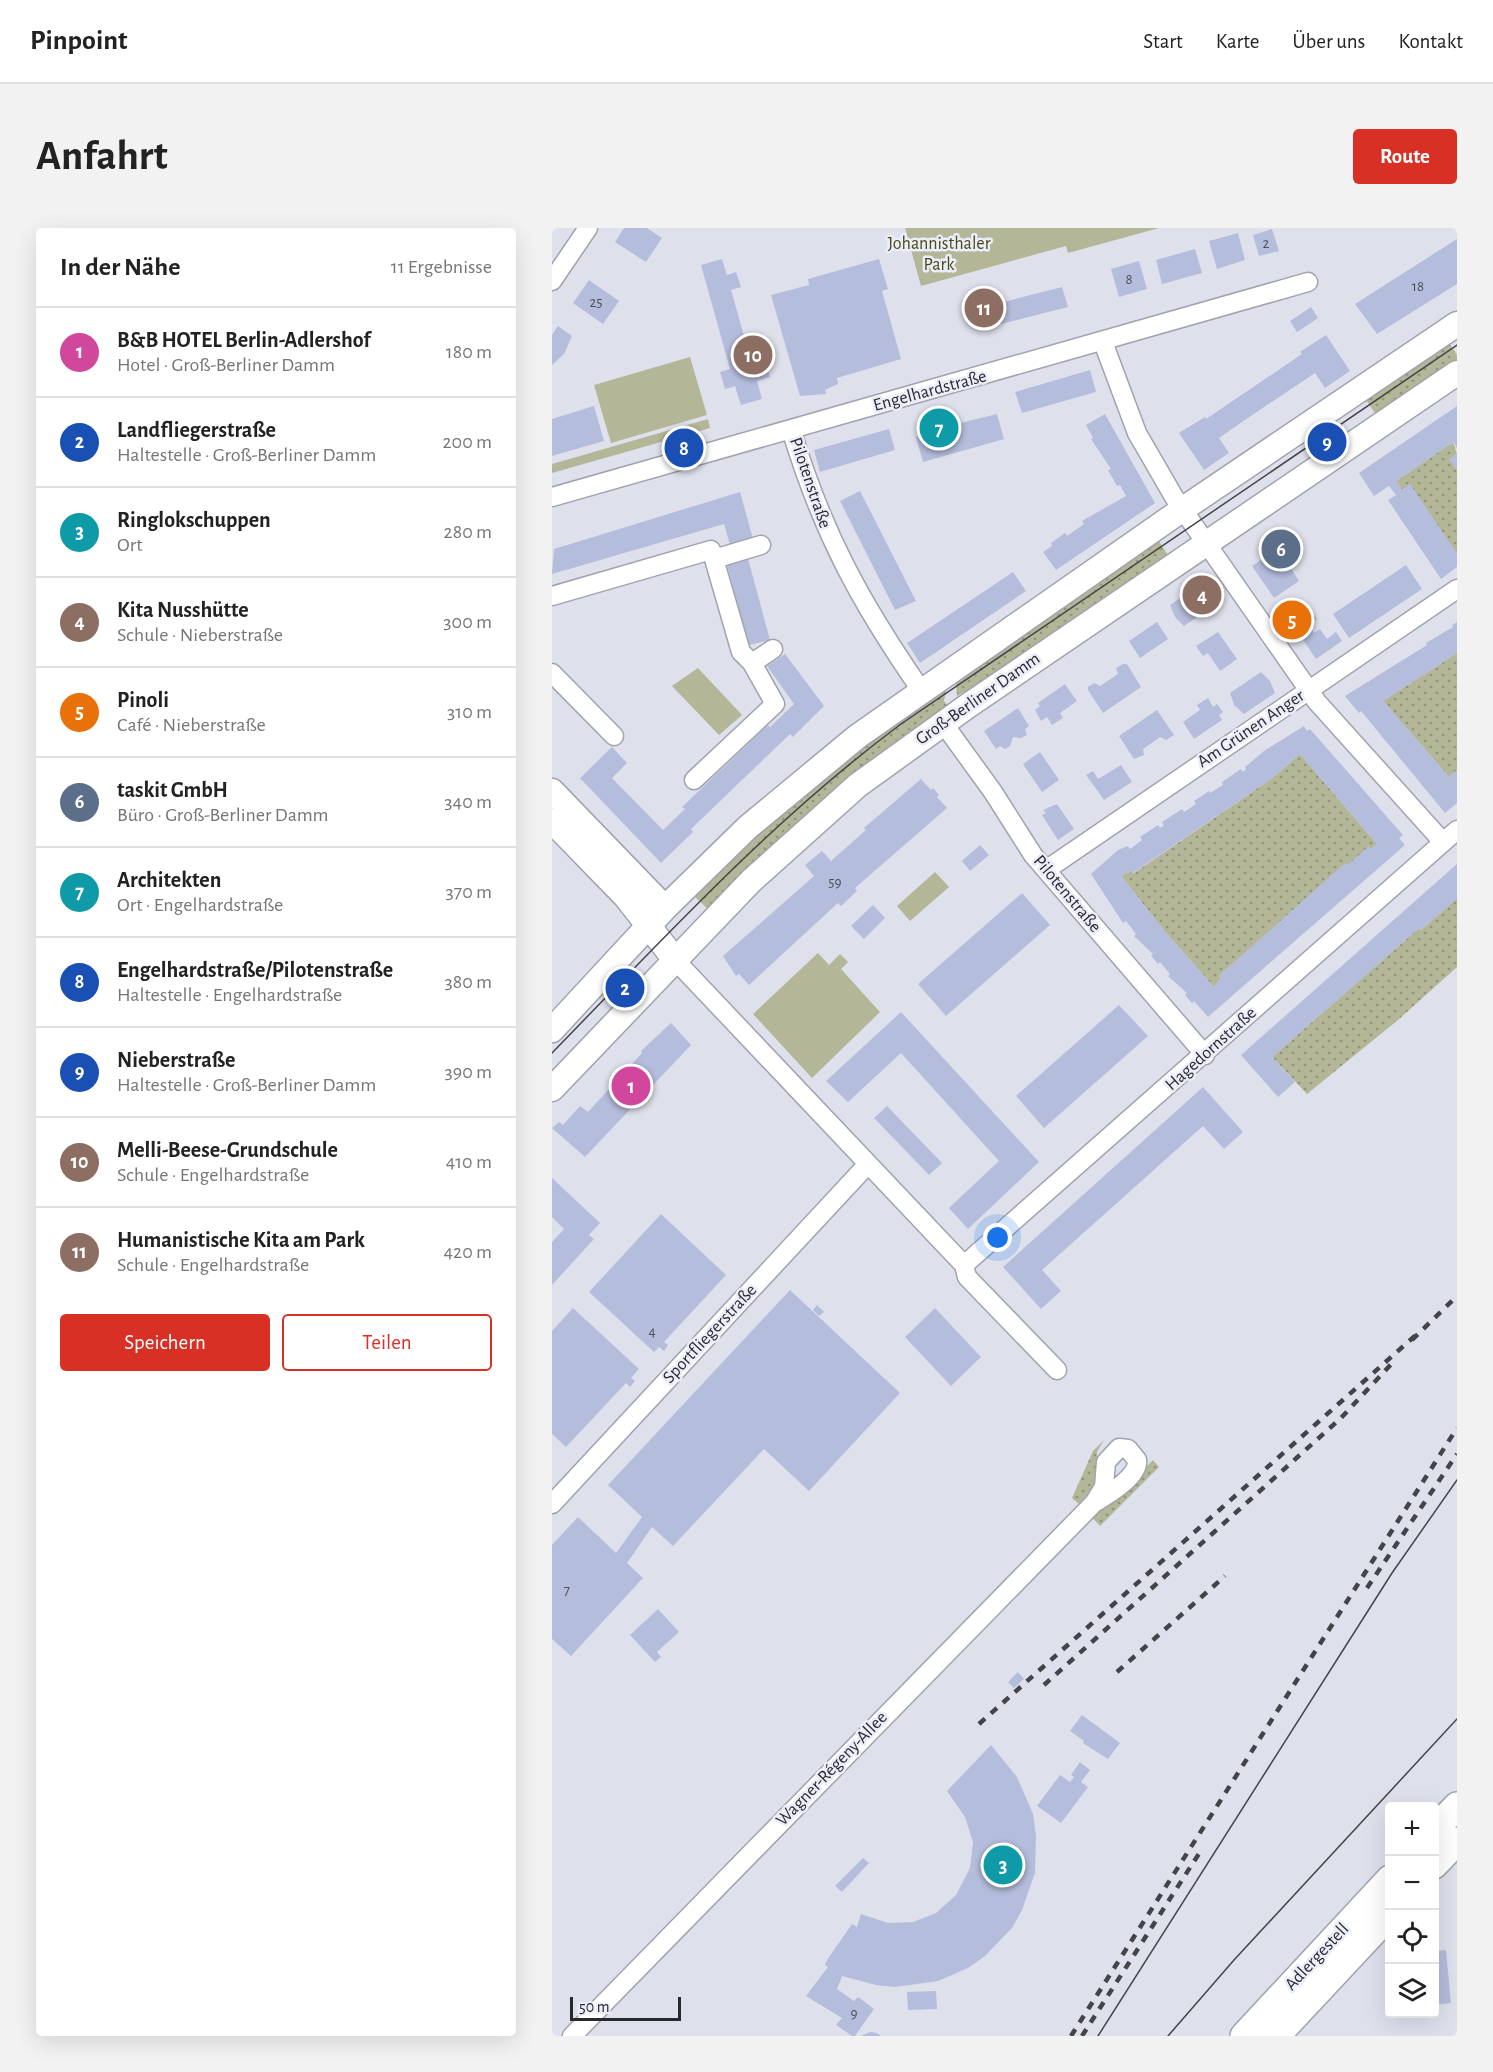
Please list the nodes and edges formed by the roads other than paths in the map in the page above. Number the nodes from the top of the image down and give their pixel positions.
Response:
1 (588, 228) edge
2 (552, 281) edge
3 (1308, 282) dead end
4 (1457, 324) edge
5 (1103, 342) junction
6 (1457, 373) edge
7 (791, 429) junction
8 (552, 497) edge
9 (1183, 509) junction
10 (1207, 543) junction
11 (761, 545) dead end
12 (714, 559) junction
13 (1457, 590) edge
14 (552, 596) edge
15 (773, 649) dead end
16 (752, 663) junction
17 (552, 673) edge
18 (921, 690) junction
19 (1309, 690) junction
20 (943, 723) junction
21 (614, 736) dead end
22 (694, 780) dead end
23 (552, 791) edge
24 (552, 821) edge
25 (1457, 830) edge
26 (1443, 842) junction
27 (1046, 870) junction
28 (665, 908) junction
29 (649, 926) junction
30 (676, 961) junction
31 (552, 1030) edge
32 (1205, 1055) junction
33 (552, 1089) edge
34 (868, 1164) junction
35 (964, 1265) junction
36 (1057, 1370) dead end
37 (1094, 1503) dead end
38 (552, 1504) edge
39 (1457, 1806) edge
40 (1439, 1825) edge
41 (1457, 1841) edge
42 (1439, 1860) edge
43 (1385, 1883) edge
44 (1385, 1918) edge
45 (572, 2036) edge
46 (1244, 2036) edge
47 (1276, 2036) edge

1 - 2 street
3 - 5 street, Engelhardstraße
4 - 9 main road
5 - 7 street, Engelhardstraße
5 - 9 street
6 - 10 main road, Groß-Berliner Damm
7 - 8 street, Engelhardstraße
7 - 18 street, Pilotenstraße
9 - 10 street
9 - 18 main road
10 - 19 street
10 - 20 main road, Groß-Berliner Damm
11 - 12 street
12 - 14 street
12 - 16 street
13 - 19 street, Am Grünen Anger
15 - 16 street
16 - 22 street
17 - 21 street
18 - 28 main road
19 - 26 street
19 - 27 street, Am Grünen Anger
20 - 27 street, Pilotenstraße
20 - 30 main road, Groß-Berliner Damm
23 - 28 main road
24 - 29 main road
25 - 26 street, Hagedornstraße
26 - 32 street, Hagedornstraße
27 - 32 street, Pilotenstraße
28 - 29 main road
28 - 30 main road
29 - 30 main road
29 - 31 main road
30 - 33 main road, Groß-Berliner Damm
30 - 34 street
32 - 35 street, Hagedornstraße
34 - 35 street
34 - 38 street, Sportfliegerstraße
35 - 36 street
37 - 45 street, Wagner-Régeny-Allee
39 - 40 main road
41 - 42 main road
43 - 46 main road, Adlergestell
44 - 47 main road, Adlergestell

